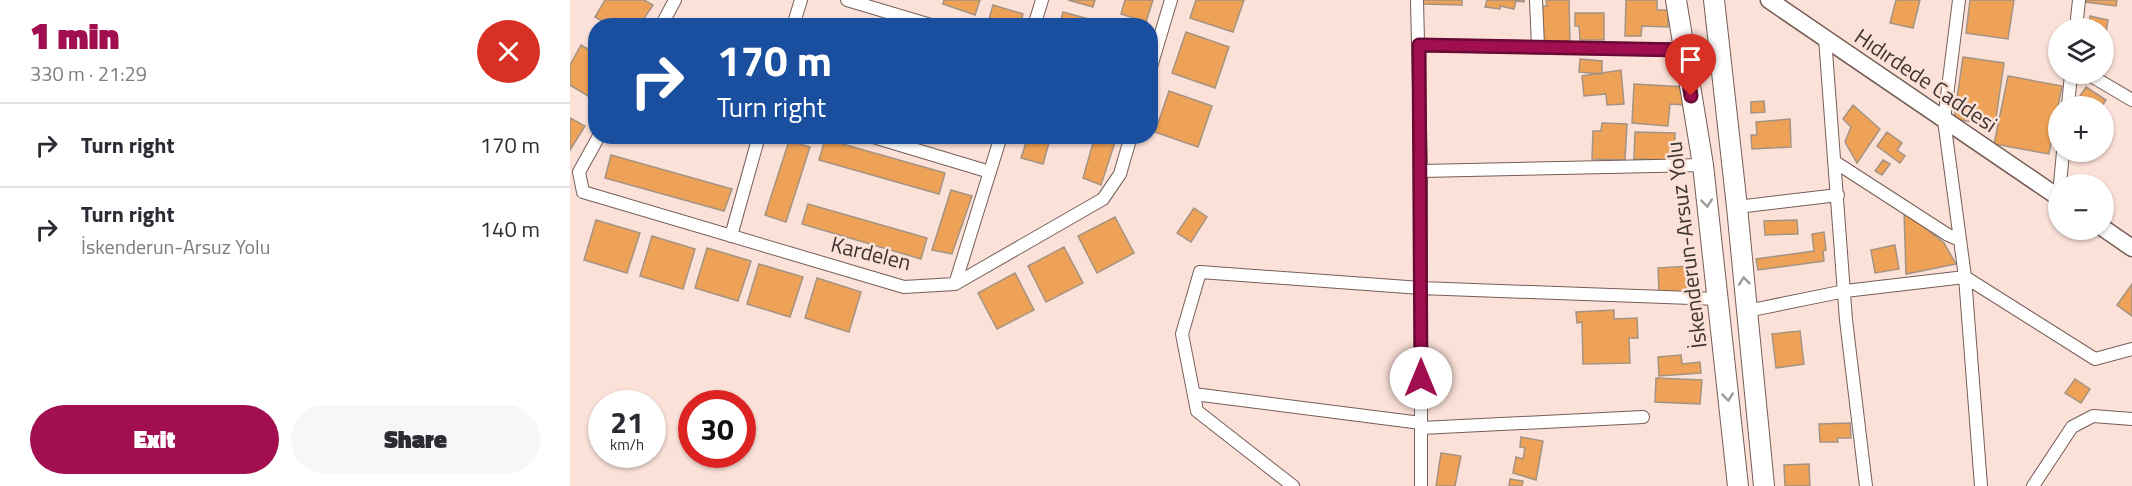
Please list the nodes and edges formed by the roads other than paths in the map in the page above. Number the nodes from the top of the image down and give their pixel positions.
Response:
1 (675, 0) edge
2 (801, 0) edge
3 (847, 0) edge
4 (1042, 0) edge
5 (1171, 0) edge
6 (1417, 0) edge
7 (1536, 0) edge
8 (1676, 0) edge
9 (1714, 0) edge
10 (1769, 0) edge
11 (1959, 0) edge
12 (2079, 0) edge
13 (665, 18) edge
14 (795, 18) edge
15 (907, 18) edge
16 (1036, 18) edge
17 (2077, 18) edge
18 (1825, 38) junction
19 (1158, 43) edge
20 (1419, 45) junction
21 (1538, 46) junction
22 (1684, 50) junction
23 (2105, 84) edge
24 (2132, 100) edge
25 (1944, 120) junction
26 (595, 144) edge
27 (757, 144) edge
28 (897, 144) edge
29 (999, 144) edge
30 (1129, 144) edge
31 (1835, 162) junction
32 (1703, 165) junction
33 (1421, 171) junction
34 (990, 172) junction
35 (2048, 190) edge
36 (1838, 195) junction
37 (1737, 207) junction
38 (730, 236) junction
39 (2114, 236) edge
40 (1960, 240) junction
41 (2132, 248) edge
42 (1965, 278) junction
43 (955, 284) junction
44 (1421, 288) junction
45 (1845, 291) junction
46 (1718, 299) junction
47 (1747, 310) junction
48 (2132, 349) edge
49 (1194, 394) junction
50 (1643, 417) dead end
51 (2132, 419) edge
52 (1421, 426) junction
53 (1293, 486) edge
54 (1421, 486) edge
55 (1738, 486) edge
56 (1764, 486) edge
57 (1866, 486) edge
58 (1982, 486) edge
59 (2033, 486) edge

1 - 13 street
2 - 14 street
3 - 15 street
4 - 16 street
5 - 19 street
6 - 20 street
7 - 21 street
8 - 22 main road, İskenderun-Arsuz Yolu
9 - 37 main road
10 - 18 street, Hıdırdede Caddesi
11 - 25 street
12 - 17 street
18 - 25 street, Hıdırdede Caddesi
18 - 31 street
20 - 21 street
20 - 33 street
21 - 22 street
22 - 32 main road, İskenderun-Arsuz Yolu
23 - 24 street
25 - 35 street, Hıdırdede Caddesi
25 - 40 street
26 - 38 street, Kardelen
27 - 38 street
28 - 34 street
29 - 34 street
30 - 43 street, Kardelen
31 - 36 street
31 - 40 street
32 - 33 street
32 -> 46 main road, İskenderun-Arsuz Yolu
33 - 44 street
34 - 43 street
36 - 37 street
36 - 45 street
47 -> 37 main road
38 - 43 street, Kardelen
39 - 41 street
40 - 42 street
42 - 45 street
42 - 48 street
42 - 58 street
44 - 46 street
44 - 49 street
44 - 52 street
45 - 47 street
45 - 57 street
46 -> 55 main road, İskenderun-Arsuz Yolu
47 - 56 main road
49 - 52 street
49 - 53 street
50 - 52 street
51 - 59 street
52 - 54 street

